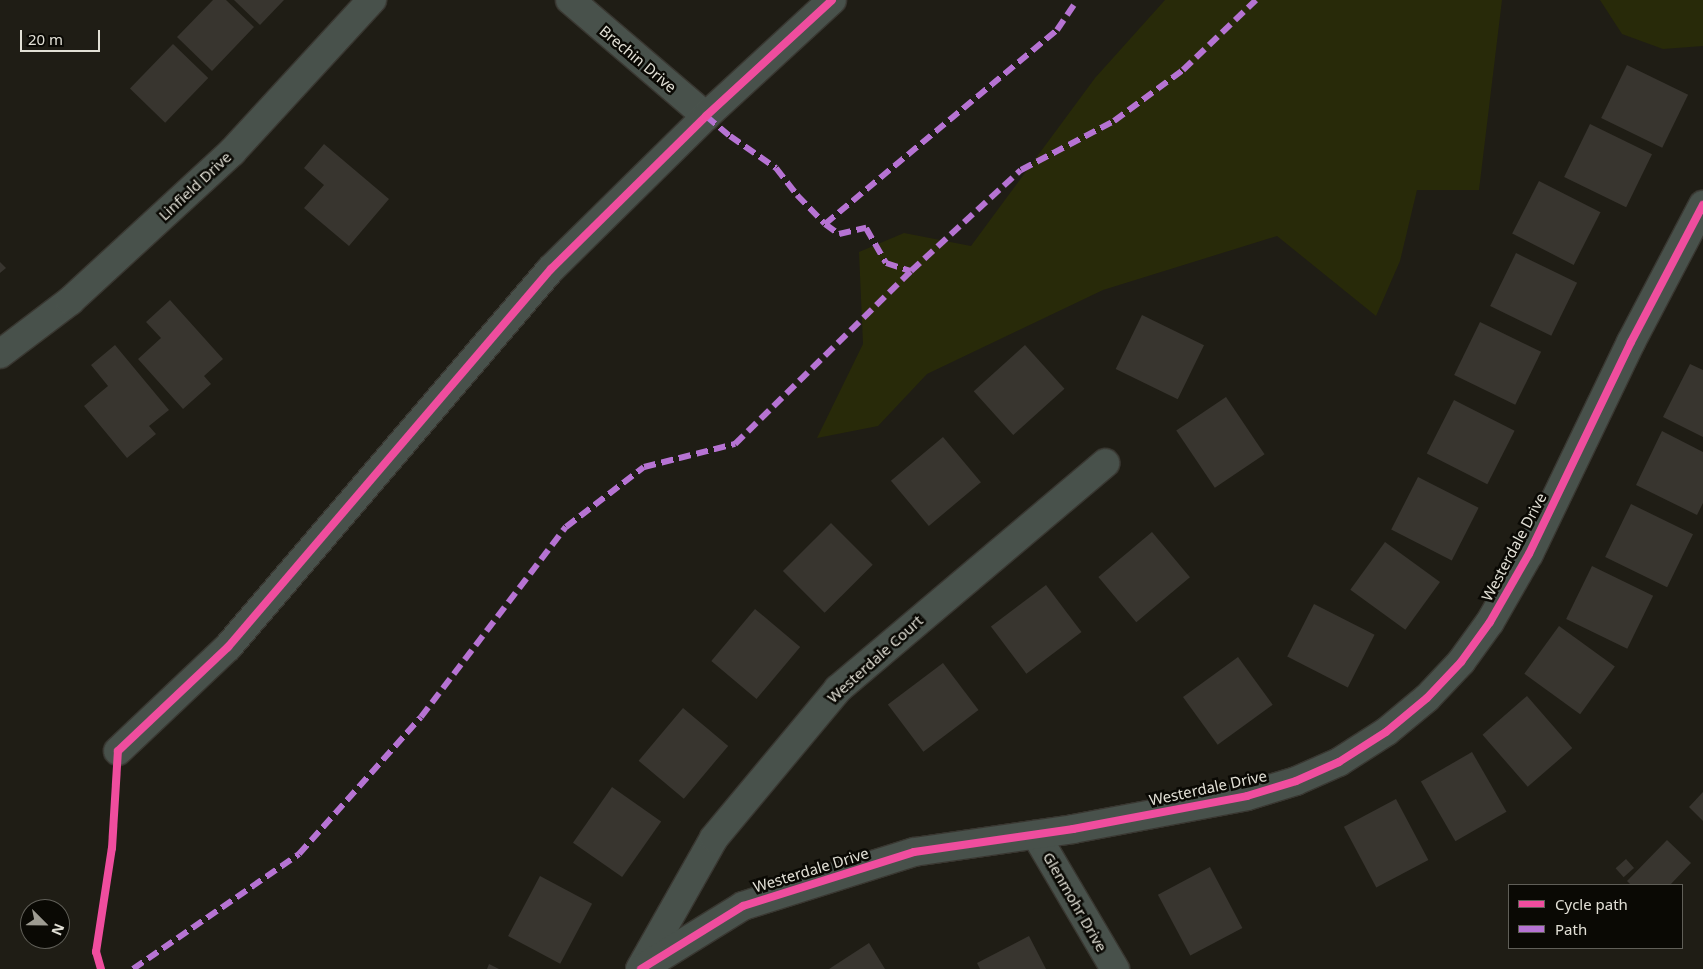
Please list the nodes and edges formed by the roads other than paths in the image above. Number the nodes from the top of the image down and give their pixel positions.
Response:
1 (372, 0) edge
2 (570, 0) edge
3 (832, 0) edge
4 (706, 116) junction
5 (1703, 205) edge
6 (0, 354) edge
7 (1105, 464) dead end
8 (118, 751) dead end
9 (1036, 835) junction
10 (640, 969) edge
11 (1114, 969) edge

1 - 6 street, Linfield Drive
2 - 4 street, Brechin Drive
3 - 4 street
4 - 8 street
5 - 9 street, Westerdale Drive
7 - 10 street, Westerdale Court
9 - 10 street, Westerdale Drive
9 - 11 street, Glenmohr Drive

